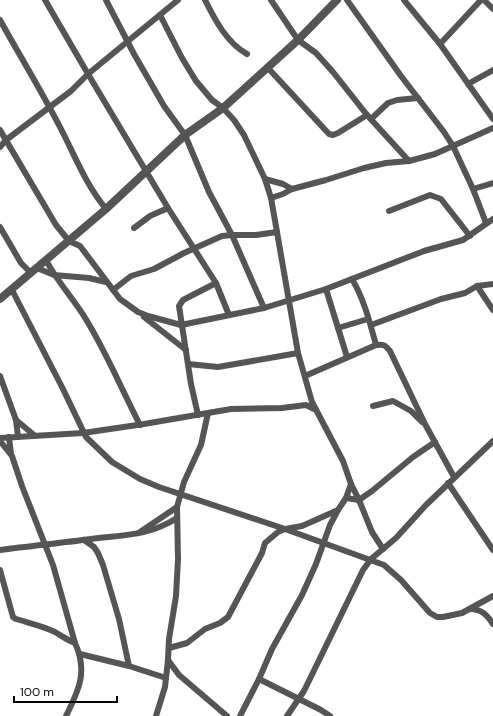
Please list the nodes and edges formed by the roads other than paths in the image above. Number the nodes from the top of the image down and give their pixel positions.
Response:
1 (45, 0) edge
2 (106, 0) edge
3 (178, 0) edge
4 (206, 0) edge
5 (271, 0) edge
6 (347, 0) edge
7 (404, 0) edge
8 (482, 0) edge
9 (333, 2) edge
10 (493, 9) edge
11 (160, 15) junction
12 (0, 20) edge
13 (298, 40) junction
14 (128, 42) junction
15 (440, 44) junction
16 (246, 54) dead end
17 (268, 68) junction
18 (493, 70) edge
19 (88, 74) junction
20 (468, 84) junction
21 (418, 98) junction
22 (49, 108) junction
23 (223, 108) junction
24 (369, 117) junction
25 (493, 119) edge
26 (493, 128) edge
27 (0, 130) edge
28 (186, 135) junction
29 (6, 140) junction
30 (453, 146) junction
31 (0, 147) edge
32 (409, 161) junction
33 (146, 172) junction
34 (265, 179) junction
35 (493, 183) edge
36 (292, 189) junction
37 (473, 189) junction
38 (271, 198) junction
39 (168, 208) junction
40 (106, 209) junction
41 (389, 211) dead end
42 (493, 219) edge
43 (486, 223) junction
44 (0, 227) edge
45 (134, 228) dead end
46 (277, 232) junction
47 (232, 235) junction
48 (470, 236) junction
49 (69, 241) junction
50 (195, 250) junction
51 (46, 260) junction
52 (34, 271) junction
53 (54, 275) junction
54 (359, 276) junction
55 (352, 279) junction
56 (106, 282) junction
57 (216, 283) junction
58 (493, 284) edge
59 (477, 286) junction
60 (326, 289) junction
61 (12, 290) junction
62 (113, 290) junction
63 (358, 290) junction
64 (0, 299) edge
65 (290, 300) junction
66 (264, 308) junction
67 (493, 310) edge
68 (138, 312) junction
69 (229, 315) junction
70 (368, 319) junction
71 (181, 325) junction
72 (371, 325) junction
73 (338, 328) junction
74 (376, 345) junction
75 (186, 350) junction
76 (298, 353) junction
77 (346, 357) junction
78 (188, 364) junction
79 (0, 376) edge
80 (305, 376) junction
81 (310, 396) junction
82 (306, 405) junction
83 (373, 406) dead end
84 (314, 409) junction
85 (208, 413) junction
86 (198, 415) junction
87 (16, 420) junction
88 (140, 424) junction
89 (425, 424) junction
90 (83, 433) junction
91 (34, 435) junction
92 (9, 437) junction
93 (18, 437) junction
94 (0, 439) edge
95 (493, 441) edge
96 (435, 442) junction
97 (12, 456) junction
98 (454, 477) junction
99 (448, 483) junction
100 (351, 484) junction
101 (180, 494) junction
102 (346, 498) junction
103 (359, 500) junction
104 (177, 507) junction
105 (338, 510) junction
106 (176, 518) junction
107 (165, 526) junction
108 (285, 529) junction
109 (177, 531) junction
110 (137, 534) junction
111 (84, 540) junction
112 (323, 542) junction
113 (45, 545) junction
114 (383, 549) junction
115 (0, 550) edge
116 (493, 550) edge
117 (371, 559) junction
118 (0, 570) edge
119 (493, 596) edge
120 (470, 609) junction
121 (493, 624) edge
122 (75, 643) junction
123 (169, 648) junction
124 (80, 654) junction
125 (168, 660) junction
126 (129, 666) junction
127 (166, 678) junction
128 (259, 679) junction
129 (300, 699) junction
130 (66, 716) edge
131 (156, 716) edge
132 (227, 716) edge
133 (240, 716) edge
134 (287, 716) edge
135 (330, 716) edge

1 - 19 street
2 - 14 street
3 - 11 street
4 - 16 street
5 - 13 street
6 - 21 street
7 - 15 street
8 - 10 street
8 - 15 street
9 - 13 street
11 - 14 street
11 - 23 street
12 - 22 street
13 - 17 street
13 - 24 street
14 - 19 street
14 - 28 street
15 - 20 street
17 - 23 street
17 - 24 street
18 - 20 street
19 - 22 street
19 - 33 street
20 - 25 street
21 - 24 street
21 - 30 street
22 - 29 street
22 - 40 street
23 - 28 street
23 - 34 street
24 - 32 street
26 - 30 street
27 - 29 street
28 - 33 street
28 - 47 street
29 - 31 street
29 - 49 street
30 - 32 street
30 - 37 street
32 - 36 street
33 - 39 street
33 - 40 street
34 - 36 street
34 - 38 street
35 - 37 street
36 - 38 street
37 - 43 street
38 - 46 street
39 - 45 street
39 - 50 street
40 - 49 street
41 - 48 street
42 - 43 street
43 - 48 street
44 - 52 street
46 - 47 street
46 - 65 street
47 - 50 street
47 - 66 street
48 - 54 street
49 - 51 street
49 - 56 street
50 - 57 street
50 - 62 street
51 - 52 street
51 - 53 street
52 - 53 street
52 - 61 street
53 - 56 street
53 - 88 street
54 - 55 street
54 - 63 street
55 - 60 street
55 - 63 street
56 - 62 street
57 - 69 street
57 - 71 street
58 - 59 street
59 - 67 street
59 - 72 street
60 - 65 street
60 - 73 street
61 - 64 street
61 - 90 street
62 - 68 street
63 - 70 street
65 - 66 street
65 - 76 street
66 - 69 street
68 - 71 street
68 - 75 street
69 - 71 street
70 - 72 street
70 - 73 street
71 - 75 street
72 - 74 street
73 - 77 street
74 - 77 street
74 - 89 street
75 - 78 street
76 - 78 street
76 - 80 street
77 - 80 street
78 - 86 street
79 - 87 street
80 - 81 street
81 - 82 street
81 - 84 street
82 - 84 street
82 - 85 street
83 - 89 street
84 - 100 street
85 - 86 street
85 - 101 street
86 - 88 street
87 - 91 street
87 - 93 street
88 - 90 street
89 - 96 street
90 - 91 street
90 - 101 street
91 - 93 street
92 - 93 street
92 - 94 street
92 - 97 street
94 - 97 street
95 - 98 street
96 - 98 street
96 - 103 street
97 - 113 street
98 - 99 street
99 - 114 street
99 - 116 street
100 - 102 street
100 - 103 street
101 - 104 street
101 - 108 street
102 - 103 street
102 - 105 street
103 - 114 street
104 - 106 street
104 - 110 street
105 - 108 street
105 - 112 street
106 - 107 street
106 - 109 street
107 - 109 street
107 - 110 street
108 - 112 street
108 - 123 street
109 - 123 street
110 - 111 street
111 - 113 street
111 - 126 street
112 - 117 street
112 - 128 street
113 - 115 street
113 - 122 street
114 - 117 street
117 - 120 street
117 - 129 street
118 - 122 street
119 - 120 street
120 - 121 street
122 - 124 street
123 - 125 street
124 - 126 street
124 - 130 street
125 - 127 street
125 - 132 street
126 - 127 street
127 - 131 street
128 - 129 street
128 - 133 street
129 - 134 street
129 - 135 street

